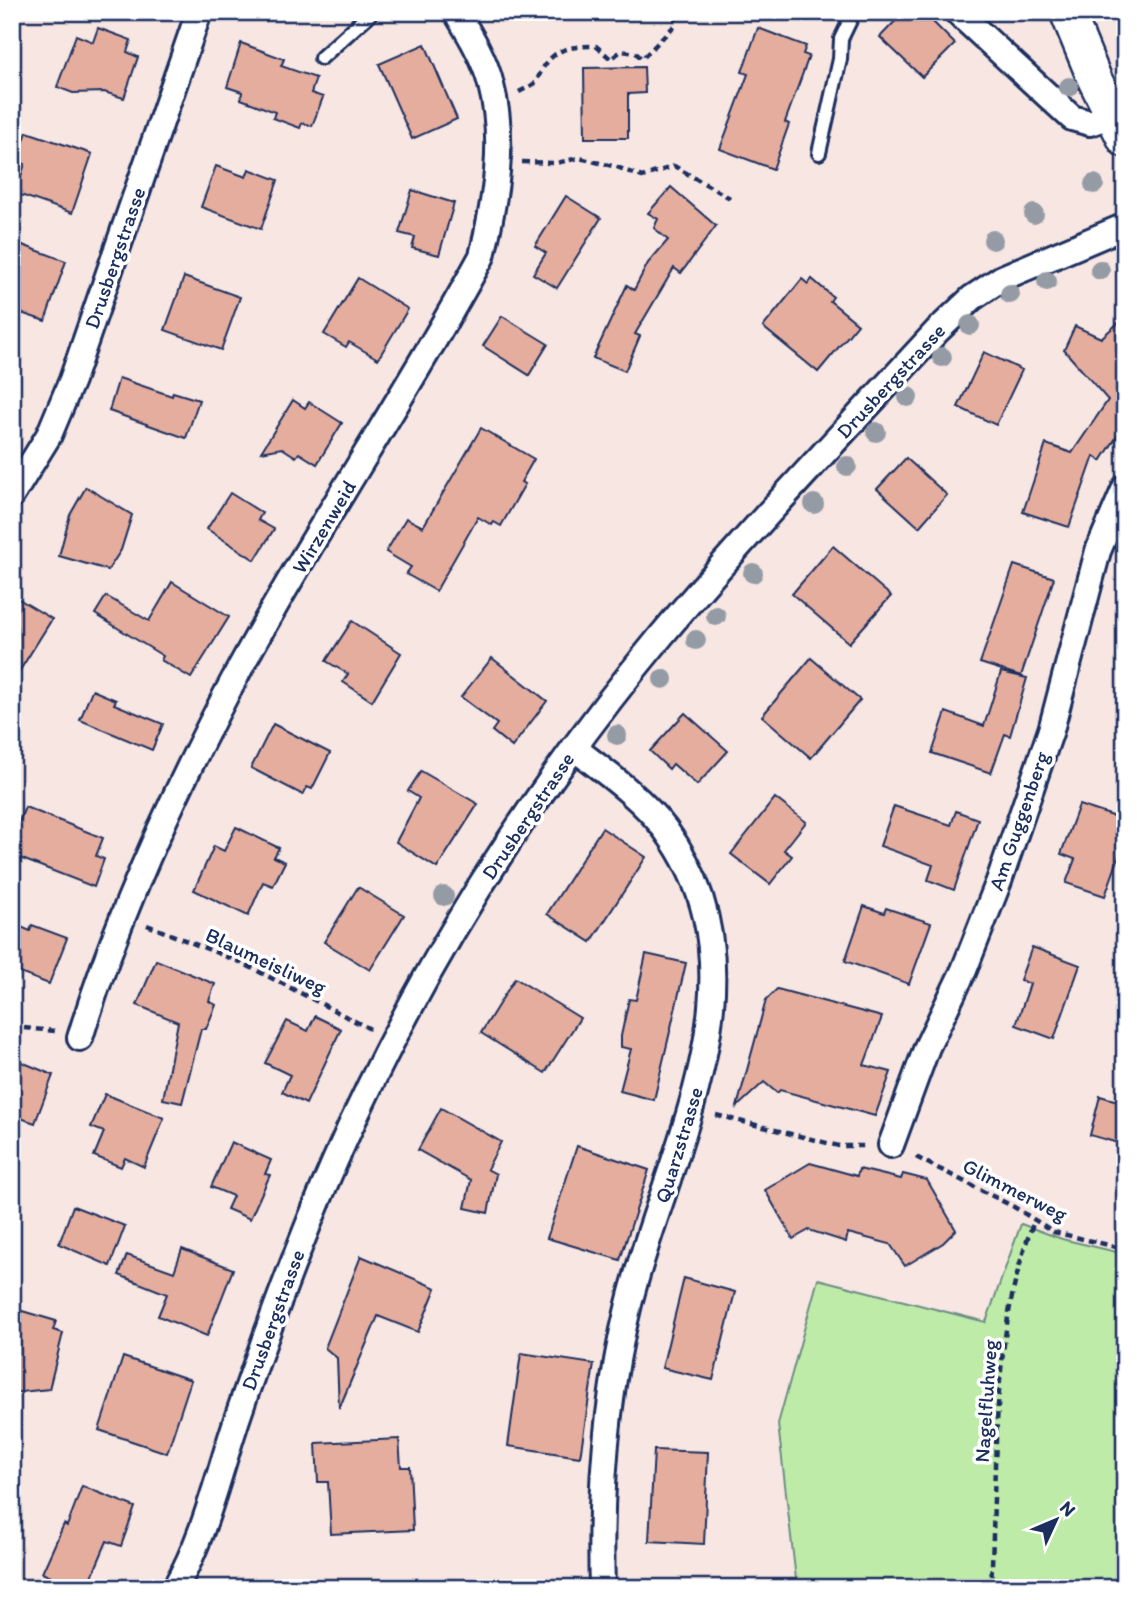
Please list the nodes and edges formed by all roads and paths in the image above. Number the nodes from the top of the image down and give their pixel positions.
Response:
1 (199, 12) edge
2 (372, 12) edge
3 (456, 12) edge
4 (674, 12) edge
5 (853, 12) edge
6 (957, 12) edge
7 (1066, 12) edge
8 (321, 58) dead end
9 (491, 85) junction
10 (1118, 127) edge
11 (819, 153) dead end
12 (497, 161) junction
13 (730, 198) dead end
14 (1125, 226) edge
15 (1125, 488) edge
16 (12, 495) edge
17 (574, 748) junction
18 (123, 916) junction
19 (12, 1027) edge
20 (80, 1038) joint
21 (393, 1041) junction
22 (732, 1118) dead end
23 (891, 1145) dead end
24 (839, 1146) dead end
25 (933, 1166) dead end
26 (1035, 1219) junction
27 (1125, 1249) edge
28 (176, 1588) edge
29 (602, 1588) edge
30 (991, 1588) edge

1 - 16 street, Drusbergstrasse
2 - 8 lane
3 - 9 street, Wirzenweid
4 - 9 path
5 - 11 lane
6 - 10 street
7 - 10 main road
9 - 12 street, Wirzenweid
12 - 13 path
12 - 18 street, Wirzenweid
14 - 17 street, Drusbergstrasse
15 - 23 street, Am Guggenberg
17 - 21 street, Drusbergstrasse
17 - 29 street, Quarzstrasse
18 - 20 street, Wirzenweid
18 - 21 path, Blaumeisliweg
19 - 20 path
21 - 28 street, Drusbergstrasse
22 - 24 path
25 - 26 path, Glimmerweg
26 - 27 path, Glimmerweg
26 - 30 path, Nagelfluhweg

